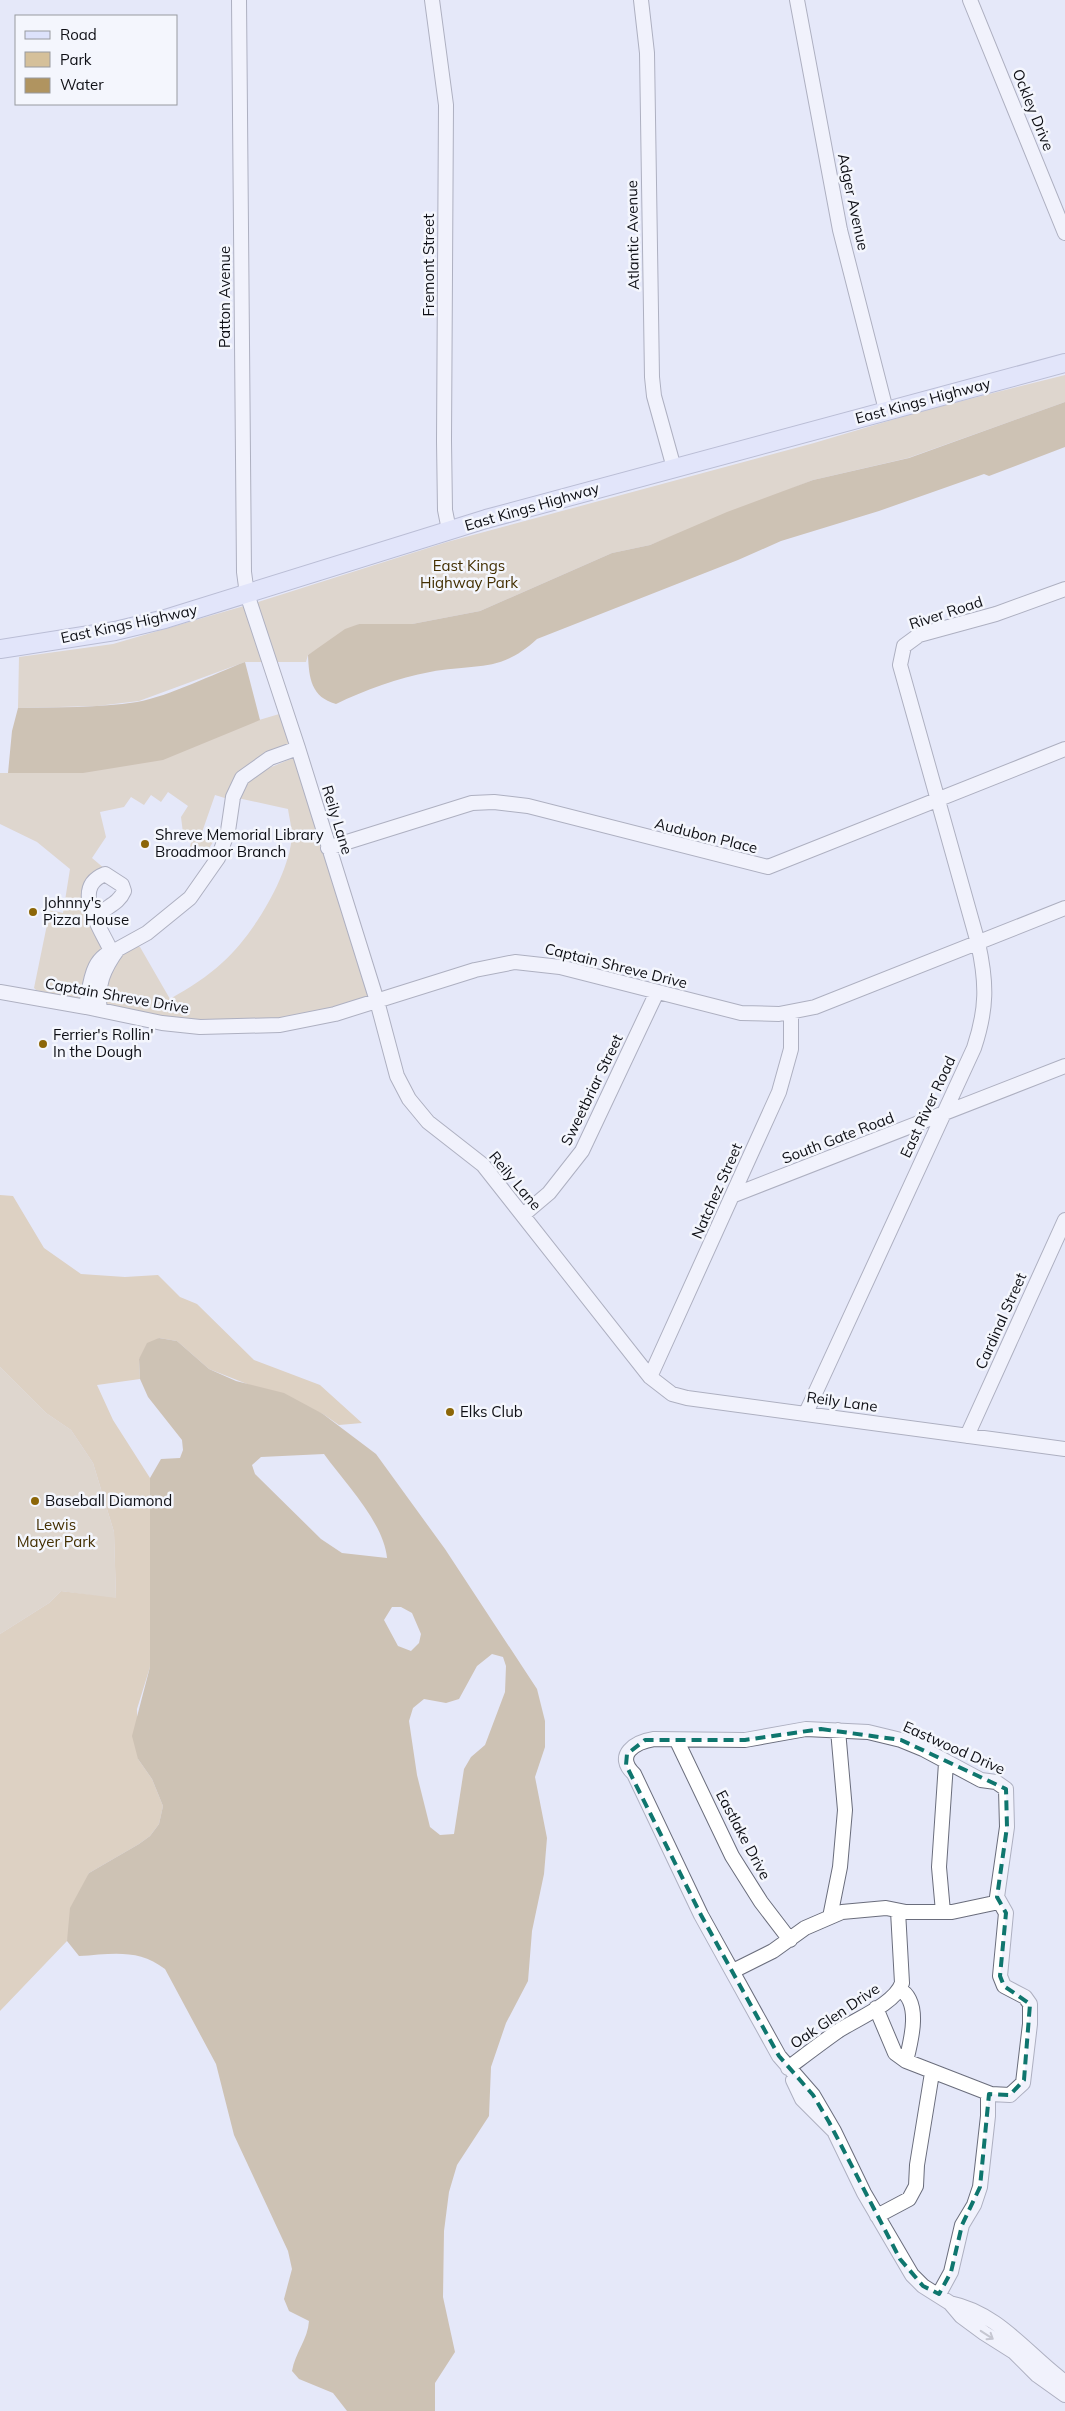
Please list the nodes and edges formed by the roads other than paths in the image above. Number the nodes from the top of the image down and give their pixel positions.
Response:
1 (239, 0) edge
2 (432, 0) edge
3 (641, 0) edge
4 (797, 0) edge
5 (970, 0) edge
6 (1065, 232) edge
7 (1065, 362) edge
8 (886, 410) junction
9 (674, 468) junction
10 (449, 530) junction
11 (1065, 589) edge
12 (248, 594) junction
13 (0, 648) edge
14 (1065, 749) edge
15 (299, 751) junction
16 (937, 800) junction
17 (328, 848) junction
18 (1065, 908) edge
19 (96, 917) dead end
20 (978, 943) junction
21 (115, 950) junction
22 (0, 992) edge
23 (657, 992) junction
24 (377, 1001) junction
25 (93, 1008) junction
26 (791, 1013) junction
27 (1065, 1066) edge
28 (942, 1115) junction
29 (734, 1195) junction
30 (523, 1215) junction
31 (1065, 1220) edge
32 (650, 1377) junction
33 (806, 1413) junction
34 (967, 1436) junction
35 (1065, 1449) edge
36 (838, 1730) junction
37 (677, 1740) junction
38 (946, 1763) junction
39 (999, 1902) junction
40 (898, 1911) junction
41 (943, 1912) junction
42 (830, 1917) junction
43 (790, 1940) junction
44 (733, 1970) junction
45 (899, 1989) junction
46 (876, 2008) junction
47 (906, 2061) junction
48 (788, 2068) junction
49 (932, 2073) junction
50 (988, 2093) junction
51 (877, 2216) junction
52 (939, 2294) junction
53 (950, 2303) junction
54 (1065, 2382) edge
55 (1065, 2395) edge

1 - 12 street, Patton Avenue
2 - 10 street, Fremont Street
3 - 9 street, Atlantic Avenue
4 - 8 street, Adger Avenue
5 - 6 street, Ockley Drive
7 - 8 main road, East Kings Highway
8 - 9 main road, East Kings Highway
9 - 10 main road, East Kings Highway
10 - 12 main road, East Kings Highway
11 - 16 street, River Road
12 - 13 main road, East Kings Highway
12 - 15 street, Reily Lane
14 - 16 street, Audubon Place
15 - 17 street, Reily Lane
15 - 21 street
16 - 17 street, Audubon Place
16 - 20 street, East River Road
17 - 24 street, Reily Lane
18 - 20 street, Captain Shreve Drive
19 - 21 street
20 - 26 street, Captain Shreve Drive
20 - 28 street, East River Road
21 - 25 street
22 - 25 street, Captain Shreve Drive
23 - 24 street, Captain Shreve Drive
23 - 26 street, Captain Shreve Drive
23 - 30 street, Sweetbriar Street
24 - 25 street, Captain Shreve Drive
24 - 30 street, Reily Lane
26 - 29 street, Natchez Street
27 - 28 street, South Gate Road
28 - 29 street, South Gate Road
28 - 33 street, East River Road
29 - 32 street, Natchez Street
30 - 32 street, Reily Lane
31 - 34 street, Cardinal Street
32 - 33 street, Reily Lane
33 - 34 street, Reily Lane
34 - 35 street, Reily Lane
36 - 37 street, Eastwood Drive
36 - 38 street, Eastwood Drive
36 - 42 street
37 - 43 street, Eastlake Drive
37 - 44 street, Eastwood Drive
38 - 39 street, Eastwood Drive
38 - 41 street
39 - 41 street
39 - 50 street, Eastwood Drive
40 - 41 street
40 - 42 street
40 - 45 street
42 - 43 street
43 - 44 street
44 - 48 street, Eastwood Drive
45 - 46 street, Oak Glen Drive
45 - 47 street
46 - 47 street
46 - 48 street, Oak Glen Drive
47 - 49 street, Eastwood Drive
48 - 51 street, Eastwood Drive
49 - 50 street, Eastwood Drive
49 - 51 street
50 - 52 street
51 - 52 street, Eastwood Drive
52 - 53 street, Eastwood Drive
53 - 54 street, Eastwood Drive
53 -> 55 street, Eastwood Drive

